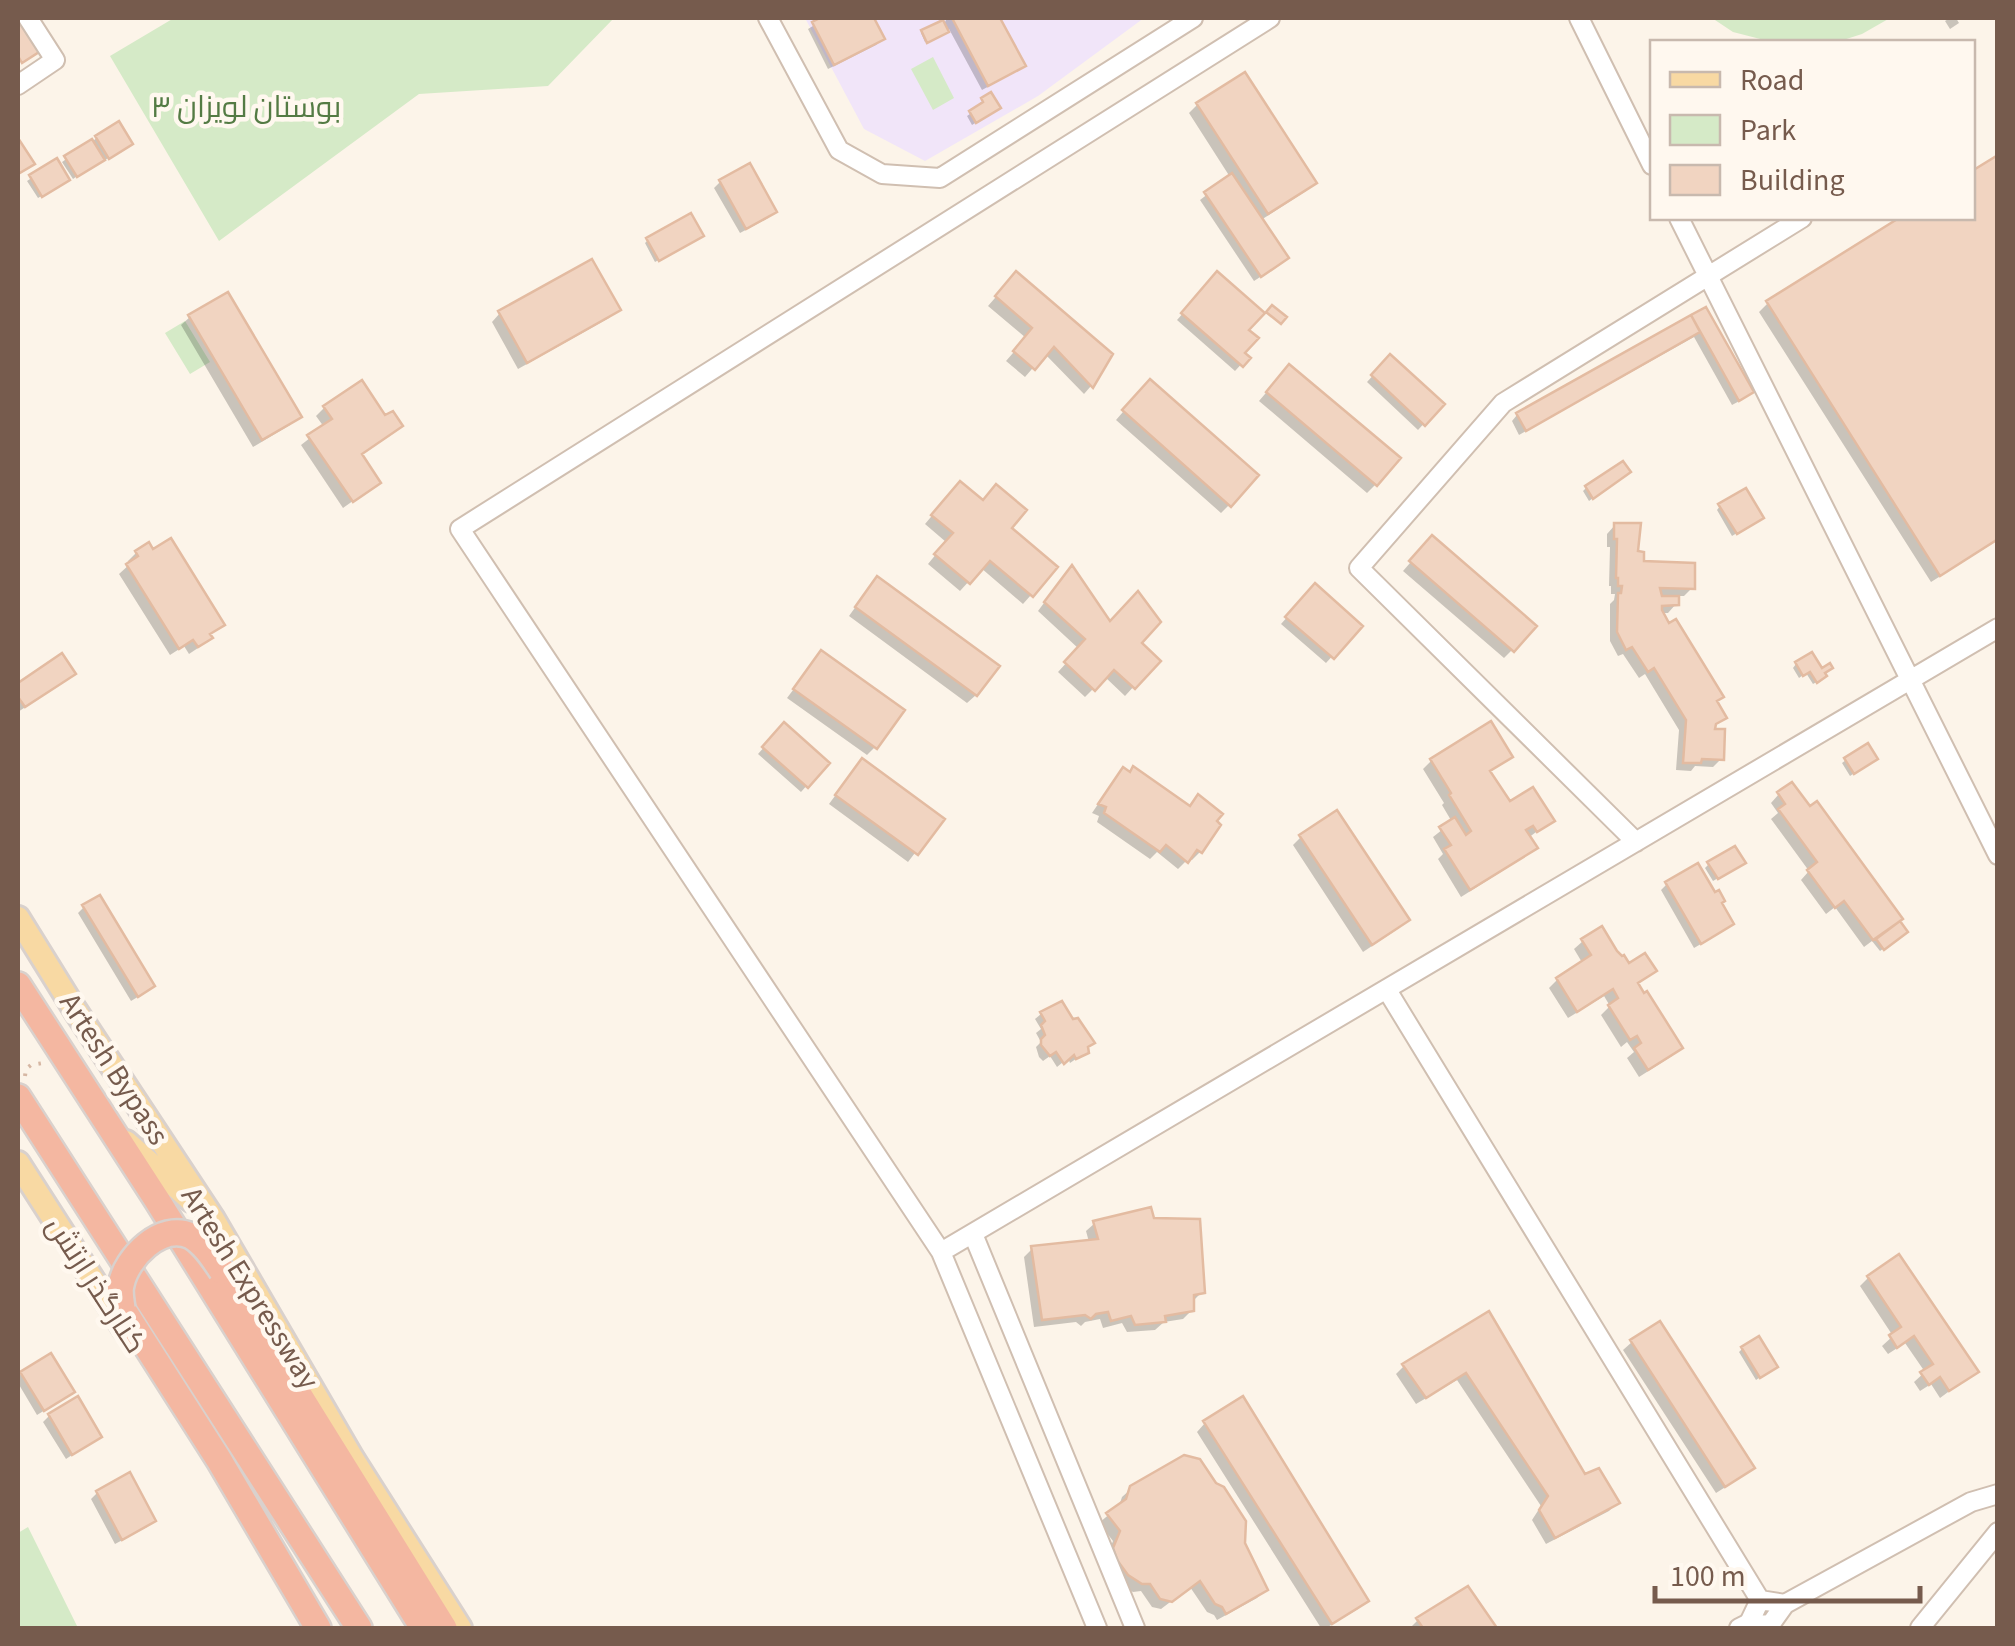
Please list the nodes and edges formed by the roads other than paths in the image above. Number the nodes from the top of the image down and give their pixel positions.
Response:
1 (28, 18) edge
2 (768, 18) edge
3 (1193, 18) edge
4 (1270, 18) edge
5 (1578, 18) edge
6 (18, 86) edge
7 (1650, 161) edge
8 (1679, 220) edge
9 (1799, 220) edge
10 (1708, 276) junction
11 (1998, 628) edge
12 (1910, 680) junction
13 (1636, 842) junction
14 (1998, 855) edge
15 (18, 918) edge
16 (18, 985) edge
17 (1387, 990) junction
18 (21, 1096) edge
19 (99, 1112) junction
20 (18, 1163) edge
21 (213, 1218) junction
22 (973, 1234) junction
23 (941, 1252) junction
24 (1998, 1494) edge
25 (1998, 1532) edge
26 (1760, 1600) junction
27 (1784, 1604) junction
28 (1743, 1626) edge
29 (1771, 1627) edge
30 (305, 1628) edge
31 (318, 1628) edge
32 (360, 1628) edge
33 (423, 1628) edge
34 (444, 1628) edge
35 (460, 1628) edge
36 (1097, 1628) edge
37 (1135, 1628) edge
38 (1920, 1628) edge

1 - 6 street
2 - 3 street
4 - 23 street
5 - 7 street
8 - 10 street
9 - 10 street
10 - 12 street
10 - 13 street
11 - 12 street
12 - 13 street
12 - 14 street
13 - 17 street
15 - 21 main road, Artesh Bypass
16 - 19 highway, Artesh Expressway
17 - 22 street
17 - 26 street
18 - 32 highway
19 - 21 main road
19 - 33 highway, Artesh Expressway
20 - 30 main road
21 - 35 main road, Artesh Bypass
22 - 23 street
22 - 37 street
23 - 36 street
24 - 27 street
25 - 38 street
26 - 27 street
26 - 28 street
27 - 29 street
28 - 29 street
31 - 34 highway, bridge

